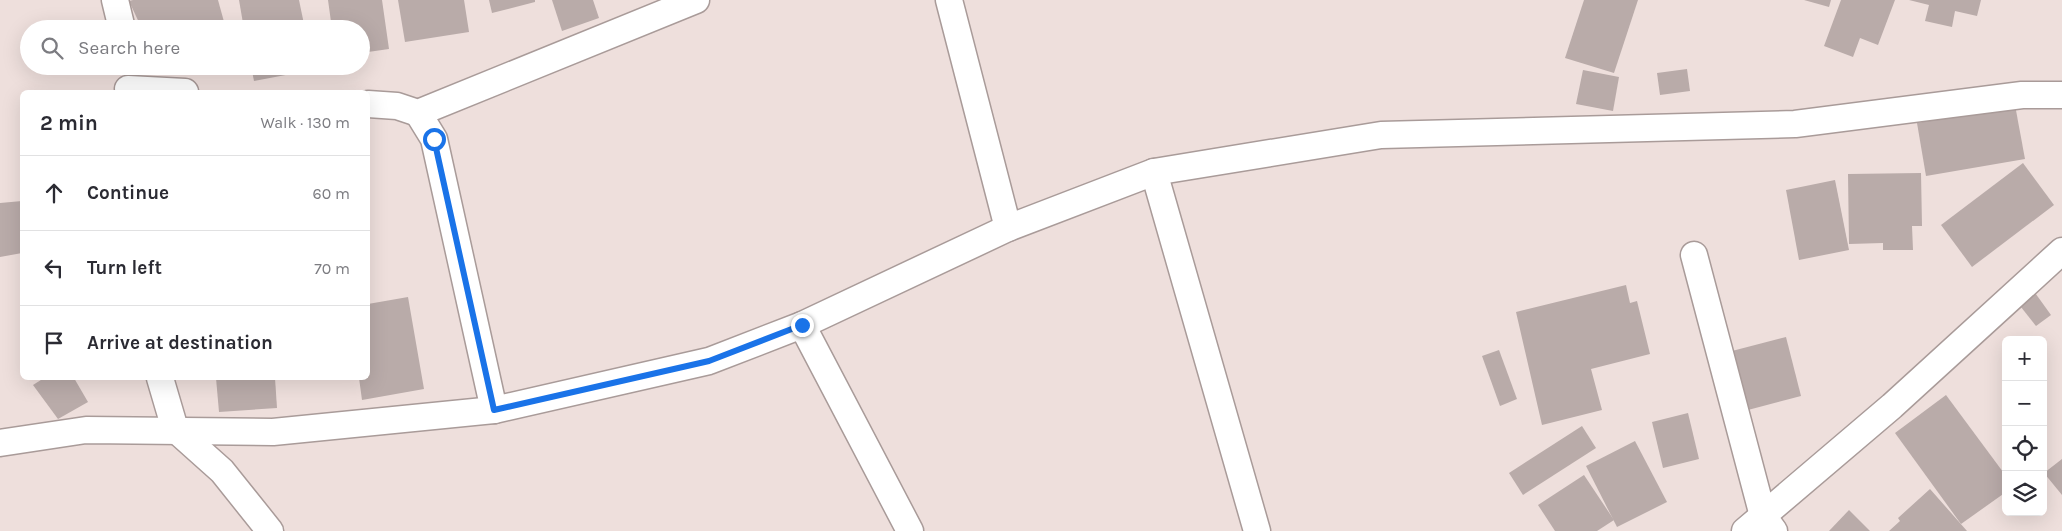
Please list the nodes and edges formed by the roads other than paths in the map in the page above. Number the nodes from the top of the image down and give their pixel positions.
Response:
1 (115, 0) edge
2 (696, 0) edge
3 (949, 0) edge
4 (120, 20) edge
5 (128, 82) edge
6 (174, 90) edge
7 (2062, 95) edge
8 (370, 104) edge
9 (418, 113) junction
10 (1154, 172) junction
11 (1008, 228) junction
12 (2062, 251) edge
13 (1694, 255) dead end
14 (802, 325) junction
15 (161, 380) edge
16 (494, 410) junction
17 (175, 429) junction
18 (0, 443) edge
19 (1761, 526) edge
20 (260, 528) edge
21 (910, 531) edge
22 (1257, 531) edge

1 - 4 street
2 - 9 street
3 - 11 street
5 - 6 street
7 - 10 street
8 - 9 street
9 - 16 street
10 - 11 street
10 - 22 street
11 - 14 street
12 - 19 street
13 - 19 street
14 - 16 street
14 - 21 street
15 - 17 street
16 - 17 street
17 - 18 street
17 - 20 street

